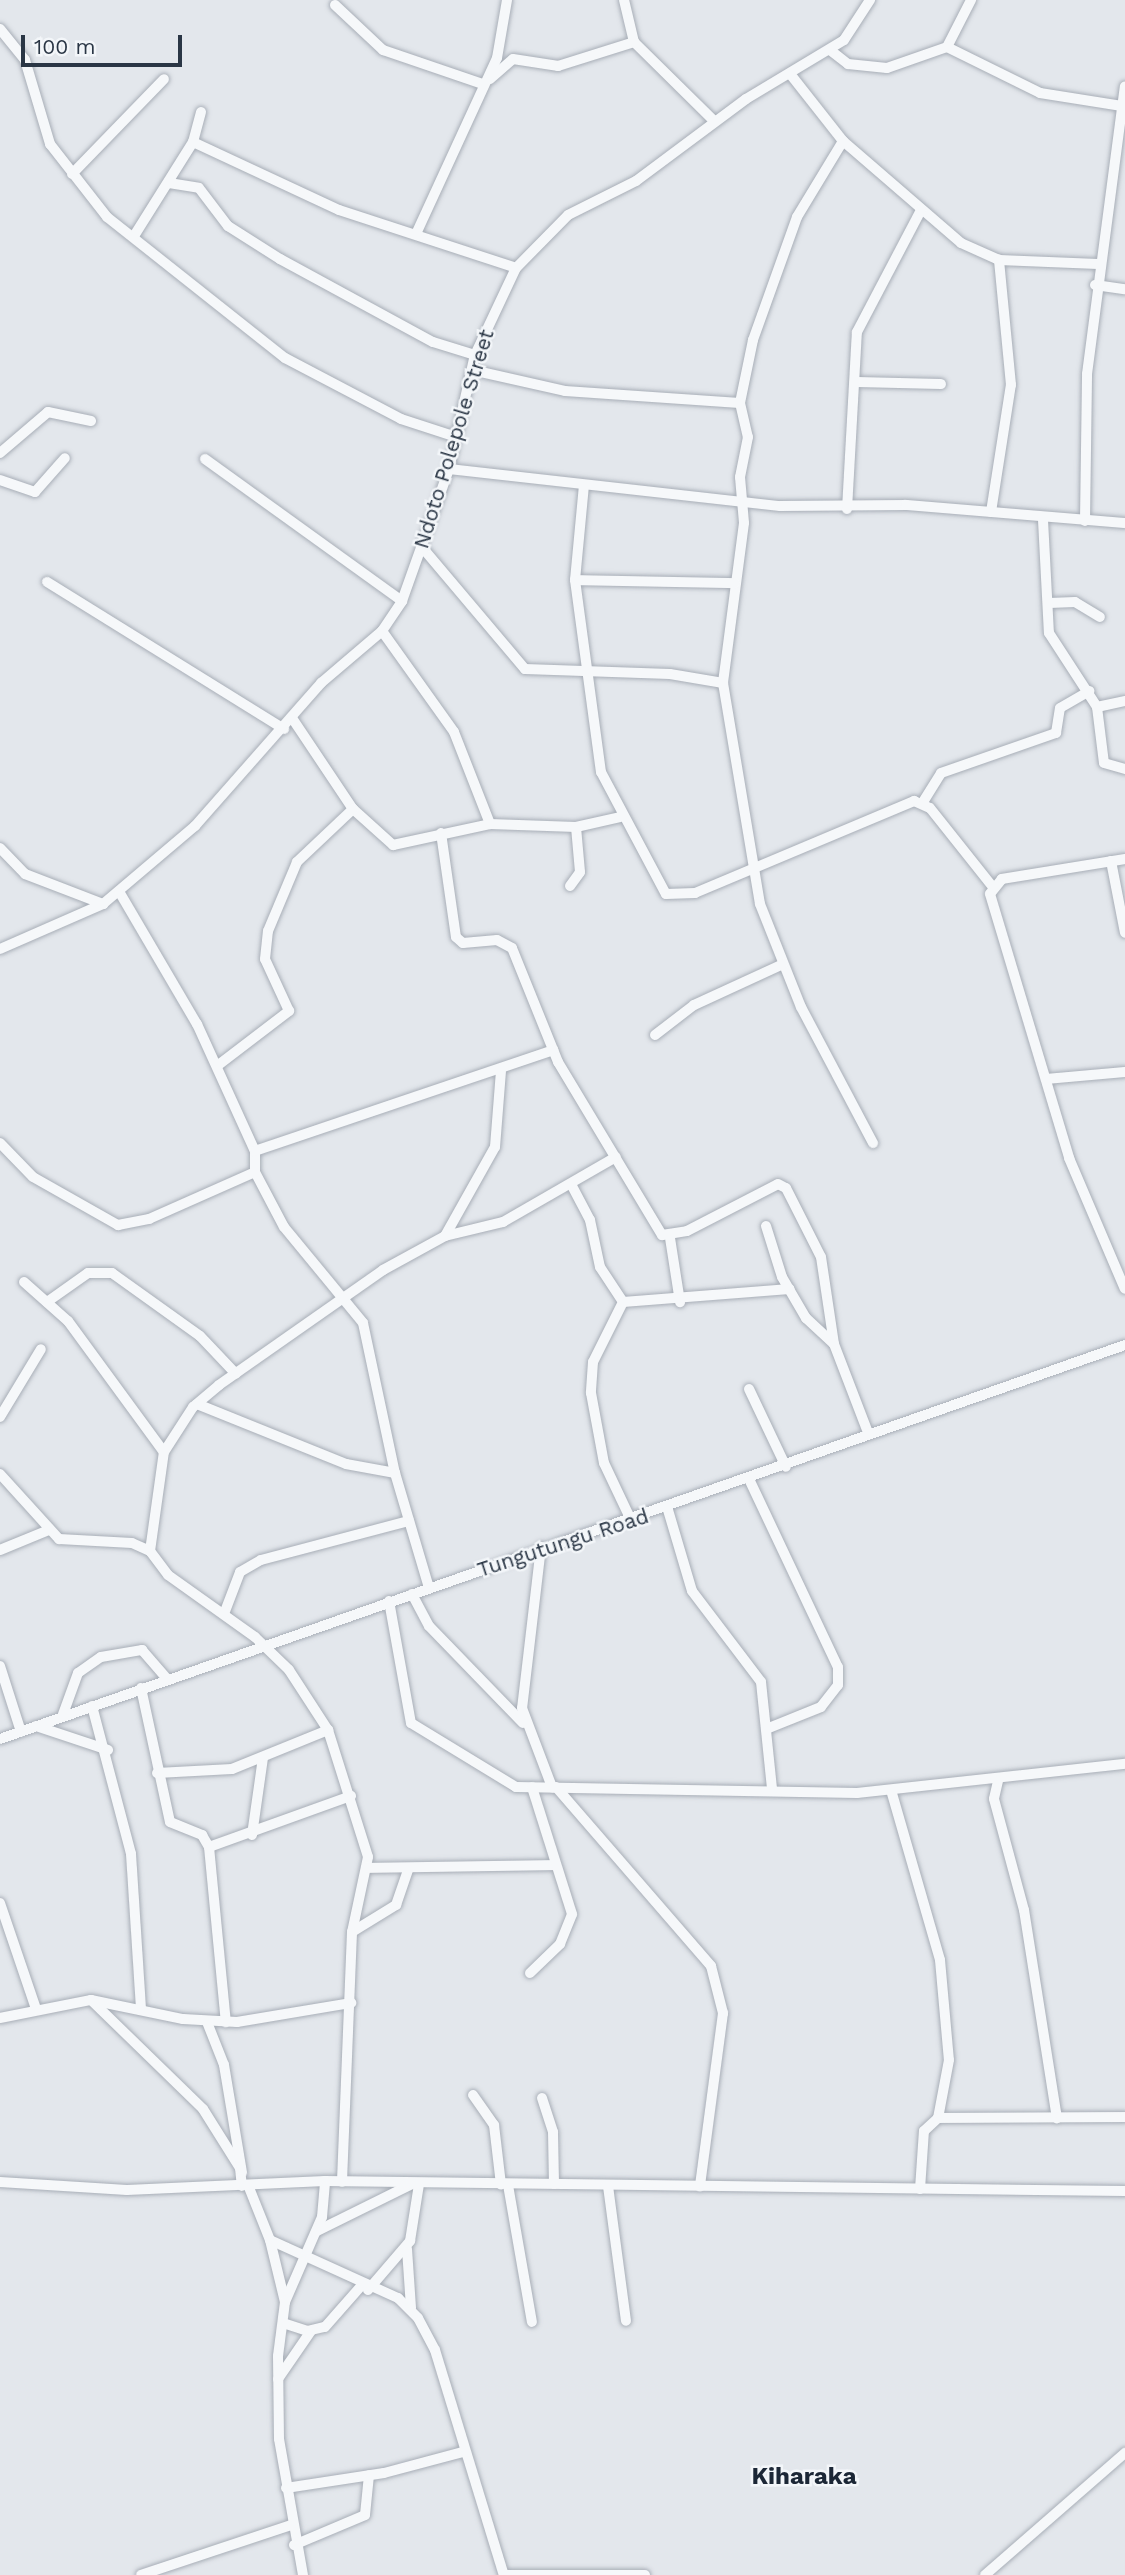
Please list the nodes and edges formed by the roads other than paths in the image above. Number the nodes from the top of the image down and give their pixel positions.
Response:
1 (507, 0) edge
2 (624, 0) edge
3 (870, 0) edge
4 (971, 0) edge
5 (335, 5) dead end
6 (0, 29) edge
7 (634, 42) junction
8 (947, 47) junction
9 (830, 50) junction
10 (791, 75) junction
11 (164, 79) dead end
12 (1125, 86) edge
13 (482, 88) junction
14 (1122, 106) junction
15 (201, 112) dead end
16 (715, 121) junction
17 (843, 141) junction
18 (193, 142) junction
19 (1121, 146) edge
20 (72, 174) junction
21 (169, 183) junction
22 (921, 210) junction
23 (416, 233) junction
24 (134, 236) junction
25 (999, 260) junction
26 (1098, 264) junction
27 (516, 268) junction
28 (1095, 285) junction
29 (1125, 289) edge
30 (475, 355) junction
31 (472, 370) junction
32 (857, 382) junction
33 (941, 384) dead end
34 (740, 403) junction
35 (90, 421) dead end
36 (453, 436) junction
37 (0, 453) edge
38 (65, 458) dead end
39 (205, 459) dead end
40 (449, 469) junction
41 (0, 480) edge
42 (584, 485) junction
43 (738, 502) junction
44 (847, 509) junction
45 (991, 512) junction
46 (1043, 520) junction
47 (1085, 521) junction
48 (1125, 523) edge
49 (421, 546) junction
50 (575, 580) junction
51 (47, 582) dead end
52 (735, 583) junction
53 (402, 601) junction
54 (1049, 603) junction
55 (1100, 617) dead end
56 (382, 631) junction
57 (587, 675) junction
58 (723, 683) junction
59 (1089, 691) junction
60 (1125, 701) edge
61 (1097, 708) junction
62 (292, 718) junction
63 (284, 729) junction
64 (1125, 769) edge
65 (923, 802) junction
66 (353, 808) junction
67 (620, 817) junction
68 (490, 824) junction
69 (576, 827) junction
70 (441, 833) junction
71 (0, 848) edge
72 (1125, 859) edge
73 (1111, 861) junction
74 (753, 868) junction
75 (570, 886) dead end
76 (992, 886) junction
77 (120, 894) junction
78 (103, 904) junction
79 (1125, 933) edge
80 (0, 949) edge
81 (783, 964) junction
82 (655, 1035) dead end
83 (552, 1050) junction
84 (217, 1066) junction
85 (501, 1071) junction
86 (1125, 1072) edge
87 (1046, 1079) junction
88 (0, 1143) edge
89 (873, 1143) dead end
90 (255, 1151) junction
91 (616, 1157) junction
92 (255, 1172) junction
93 (571, 1184) junction
94 (766, 1226) dead end
95 (445, 1236) junction
96 (670, 1238) junction
97 (24, 1282) dead end
98 (789, 1289) junction
99 (1125, 1289) edge
100 (344, 1296) junction
101 (47, 1302) junction
102 (623, 1302) junction
103 (680, 1302) junction
104 (834, 1344) junction
105 (1125, 1345) edge
106 (41, 1349) dead end
107 (236, 1374) junction
108 (749, 1389) dead end
109 (197, 1404) junction
110 (0, 1417) edge
111 (869, 1435) junction
112 (164, 1452) junction
113 (786, 1467) junction
114 (395, 1473) junction
115 (0, 1474) edge
116 (749, 1479) junction
117 (668, 1510) junction
118 (631, 1520) junction
119 (409, 1521) junction
120 (49, 1530) junction
121 (541, 1547) junction
122 (0, 1550) edge
123 (150, 1551) junction
124 (429, 1588) junction
125 (412, 1594) junction
126 (389, 1601) junction
127 (224, 1614) junction
128 (265, 1646) junction
129 (0, 1666) edge
130 (167, 1679) junction
131 (141, 1688) junction
132 (92, 1706) junction
133 (62, 1717) junction
134 (523, 1723) junction
135 (36, 1726) junction
136 (769, 1728) junction
137 (328, 1730) junction
138 (22, 1732) junction
139 (0, 1739) edge
140 (108, 1750) junction
141 (263, 1758) junction
142 (1125, 1765) edge
143 (157, 1773) junction
144 (998, 1781) junction
145 (532, 1787) junction
146 (554, 1787) junction
147 (772, 1788) junction
148 (891, 1790) junction
149 (351, 1796) junction
150 (252, 1835) junction
151 (209, 1847) junction
152 (554, 1864) junction
153 (366, 1868) junction
154 (409, 1868) junction
155 (0, 1903) edge
156 (352, 1932) junction
157 (530, 1973) dead end
158 (91, 2000) junction
159 (351, 2003) junction
160 (141, 2008) junction
161 (36, 2009) junction
162 (0, 2018) edge
163 (207, 2022) junction
164 (226, 2022) junction
165 (472, 2095) dead end
166 (542, 2098) dead end
167 (1125, 2117) edge
168 (938, 2118) junction
169 (1056, 2118) junction
170 (242, 2172) junction
171 (325, 2181) junction
172 (0, 2182) edge
173 (342, 2182) junction
174 (416, 2184) junction
175 (554, 2184) junction
176 (245, 2185) junction
177 (504, 2185) junction
178 (608, 2186) junction
179 (700, 2186) junction
180 (920, 2189) junction
181 (1125, 2191) edge
182 (317, 2231) junction
183 (270, 2240) junction
184 (407, 2249) junction
185 (309, 2254) junction
186 (365, 2288) junction
187 (285, 2302) junction
188 (411, 2308) junction
189 (626, 2320) dead end
190 (532, 2322) dead end
191 (283, 2323) junction
192 (311, 2330) junction
193 (278, 2379) junction
194 (463, 2452) junction
195 (1125, 2453) edge
196 (369, 2475) junction
197 (286, 2488) junction
198 (291, 2525) junction
199 (294, 2545) junction
200 (141, 2575) edge
201 (303, 2575) edge
202 (504, 2575) edge
203 (645, 2575) edge
204 (985, 2575) edge

1 - 13 street
2 - 7 street
3 - 9 street, Ndoto Polepole Street
4 - 8 street
5 - 13 street
6 - 20 street
7 - 13 street
7 - 16 street
8 - 9 street
8 - 14 street
9 - 10 street, Ndoto Polepole Street
10 - 16 street, Ndoto Polepole Street
10 - 17 street
11 - 20 street
12 - 14 street
13 - 23 street
14 - 19 street
15 - 18 street
16 - 27 street, Ndoto Polepole Street
17 - 22 street
17 - 34 street
18 - 21 street
18 - 23 street
19 - 26 street
20 - 24 street
21 - 24 street
21 - 30 street
22 - 25 street
22 - 32 street
23 - 27 street
24 - 36 street
25 - 26 street
25 - 45 street
26 - 28 street
27 - 30 street, Ndoto Polepole Street
28 - 29 street
28 - 47 street
30 - 31 street, Ndoto Polepole Street
31 - 34 street
31 - 36 street, Ndoto Polepole Street
32 - 33 street
32 - 44 street
34 - 43 street
35 - 37 street
36 - 40 street, Ndoto Polepole Street
38 - 41 street
39 - 53 street
40 - 42 street
40 - 49 street, Ndoto Polepole Street
42 - 43 street
42 - 50 street
43 - 44 street
43 - 52 street
44 - 45 street
45 - 46 street
46 - 47 street
46 - 54 street
47 - 48 street
49 - 53 street, Ndoto Polepole Street
49 - 57 street
50 - 52 street
50 - 57 street
51 - 63 street
52 - 58 street
53 - 56 street, Ndoto Polepole Street
54 - 55 street
54 - 59 street
56 - 62 street, Ndoto Polepole Street
56 - 68 street
57 - 58 street
57 - 67 street
58 - 74 street
59 - 61 street
59 - 65 street
60 - 61 street
61 - 64 street
62 - 63 street, Ndoto Polepole Street
62 - 66 street
63 - 77 street, Ndoto Polepole Street
65 - 74 street
65 - 76 street
66 - 70 street
66 - 84 street
67 - 69 street
67 - 74 street
68 - 69 street
68 - 70 street
69 - 75 street
70 - 83 street
71 - 78 street
72 - 73 street
73 - 76 street
73 - 79 street
74 - 81 street
76 - 87 street
77 - 78 street, Ndoto Polepole Street
77 - 84 street
78 - 80 street, Ndoto Polepole Street
81 - 82 street
81 - 89 street
83 - 85 street
83 - 91 street
84 - 90 street
85 - 90 street
85 - 95 street
86 - 87 street
87 - 99 street
88 - 92 street
90 - 92 street
91 - 93 street
91 - 96 street
92 - 100 street
93 - 95 street
93 - 102 street
94 - 98 street
95 - 100 street
96 - 103 street
96 - 104 street
97 - 101 street
98 - 103 street
98 - 104 street
100 - 107 street
100 - 114 street
101 - 107 street
101 - 112 street
102 - 103 street
102 - 118 street
104 - 111 street
105 - 111 street, Tungutungu Road
106 - 110 street
107 - 109 street
108 - 113 street
109 - 112 street
109 - 114 street
111 - 113 street, Tungutungu Road
112 - 123 street
113 - 116 street, Tungutungu Road
114 - 119 street
115 - 120 street
116 - 117 street, Tungutungu Road
116 - 136 street
117 - 118 street, Tungutungu Road
117 - 136 street
118 - 121 street, Tungutungu Road
119 - 124 street
119 - 127 street
120 - 122 street
120 - 123 street
121 - 124 street, Tungutungu Road
121 - 134 street
123 - 127 street
124 - 125 street, Tungutungu Road
125 - 126 street, Tungutungu Road
125 - 134 street
126 - 128 street, Tungutungu Road
126 - 145 street
127 - 128 street
128 - 130 street, Tungutungu Road
128 - 137 street
129 - 138 street
130 - 131 street, Tungutungu Road
130 - 133 street
131 - 132 street, Tungutungu Road
131 - 143 street
132 - 133 street, Tungutungu Road
132 - 140 street
133 - 135 street, Tungutungu Road
134 - 146 street
135 - 138 street, Tungutungu Road
135 - 140 street
136 - 147 street
137 - 141 street
137 - 149 street
138 - 139 street, Tungutungu Road
140 - 160 street
141 - 143 street
141 - 150 street
142 - 144 street
143 - 151 street
144 - 148 street
144 - 169 street
145 - 146 street
145 - 152 street
146 - 147 street
146 - 179 street
147 - 148 street
148 - 168 street
149 - 150 street
149 - 153 street
150 - 151 street
151 - 164 street
152 - 154 street
152 - 157 street
153 - 154 street
153 - 156 street
154 - 156 street
155 - 161 street
156 - 159 street
158 - 160 street
158 - 161 street
158 - 170 street
159 - 164 street
159 - 173 street
160 - 163 street
161 - 162 street
163 - 164 street
163 - 170 street
165 - 177 street
166 - 175 street
167 - 169 street
168 - 169 street
168 - 180 street
170 - 176 street
171 - 173 street
171 - 176 street
171 - 182 street
172 - 176 street
173 - 174 street
174 - 177 street
174 - 182 street
174 - 184 street
175 - 177 street
175 - 178 street
176 - 183 street
177 - 190 street
178 - 179 street
178 - 189 street
179 - 180 street
180 - 181 street
182 - 185 street
183 - 185 street
183 - 187 street
184 - 186 street
184 - 188 street
185 - 186 street
185 - 187 street
186 - 188 street
186 - 192 street
187 - 191 street
188 - 194 street
191 - 192 street
191 - 193 street
192 - 193 street
193 - 197 street
194 - 196 street
194 - 202 street
195 - 204 street
196 - 197 street
196 - 199 street
197 - 198 street
198 - 199 street
198 - 200 street
199 - 201 street
202 - 203 street

